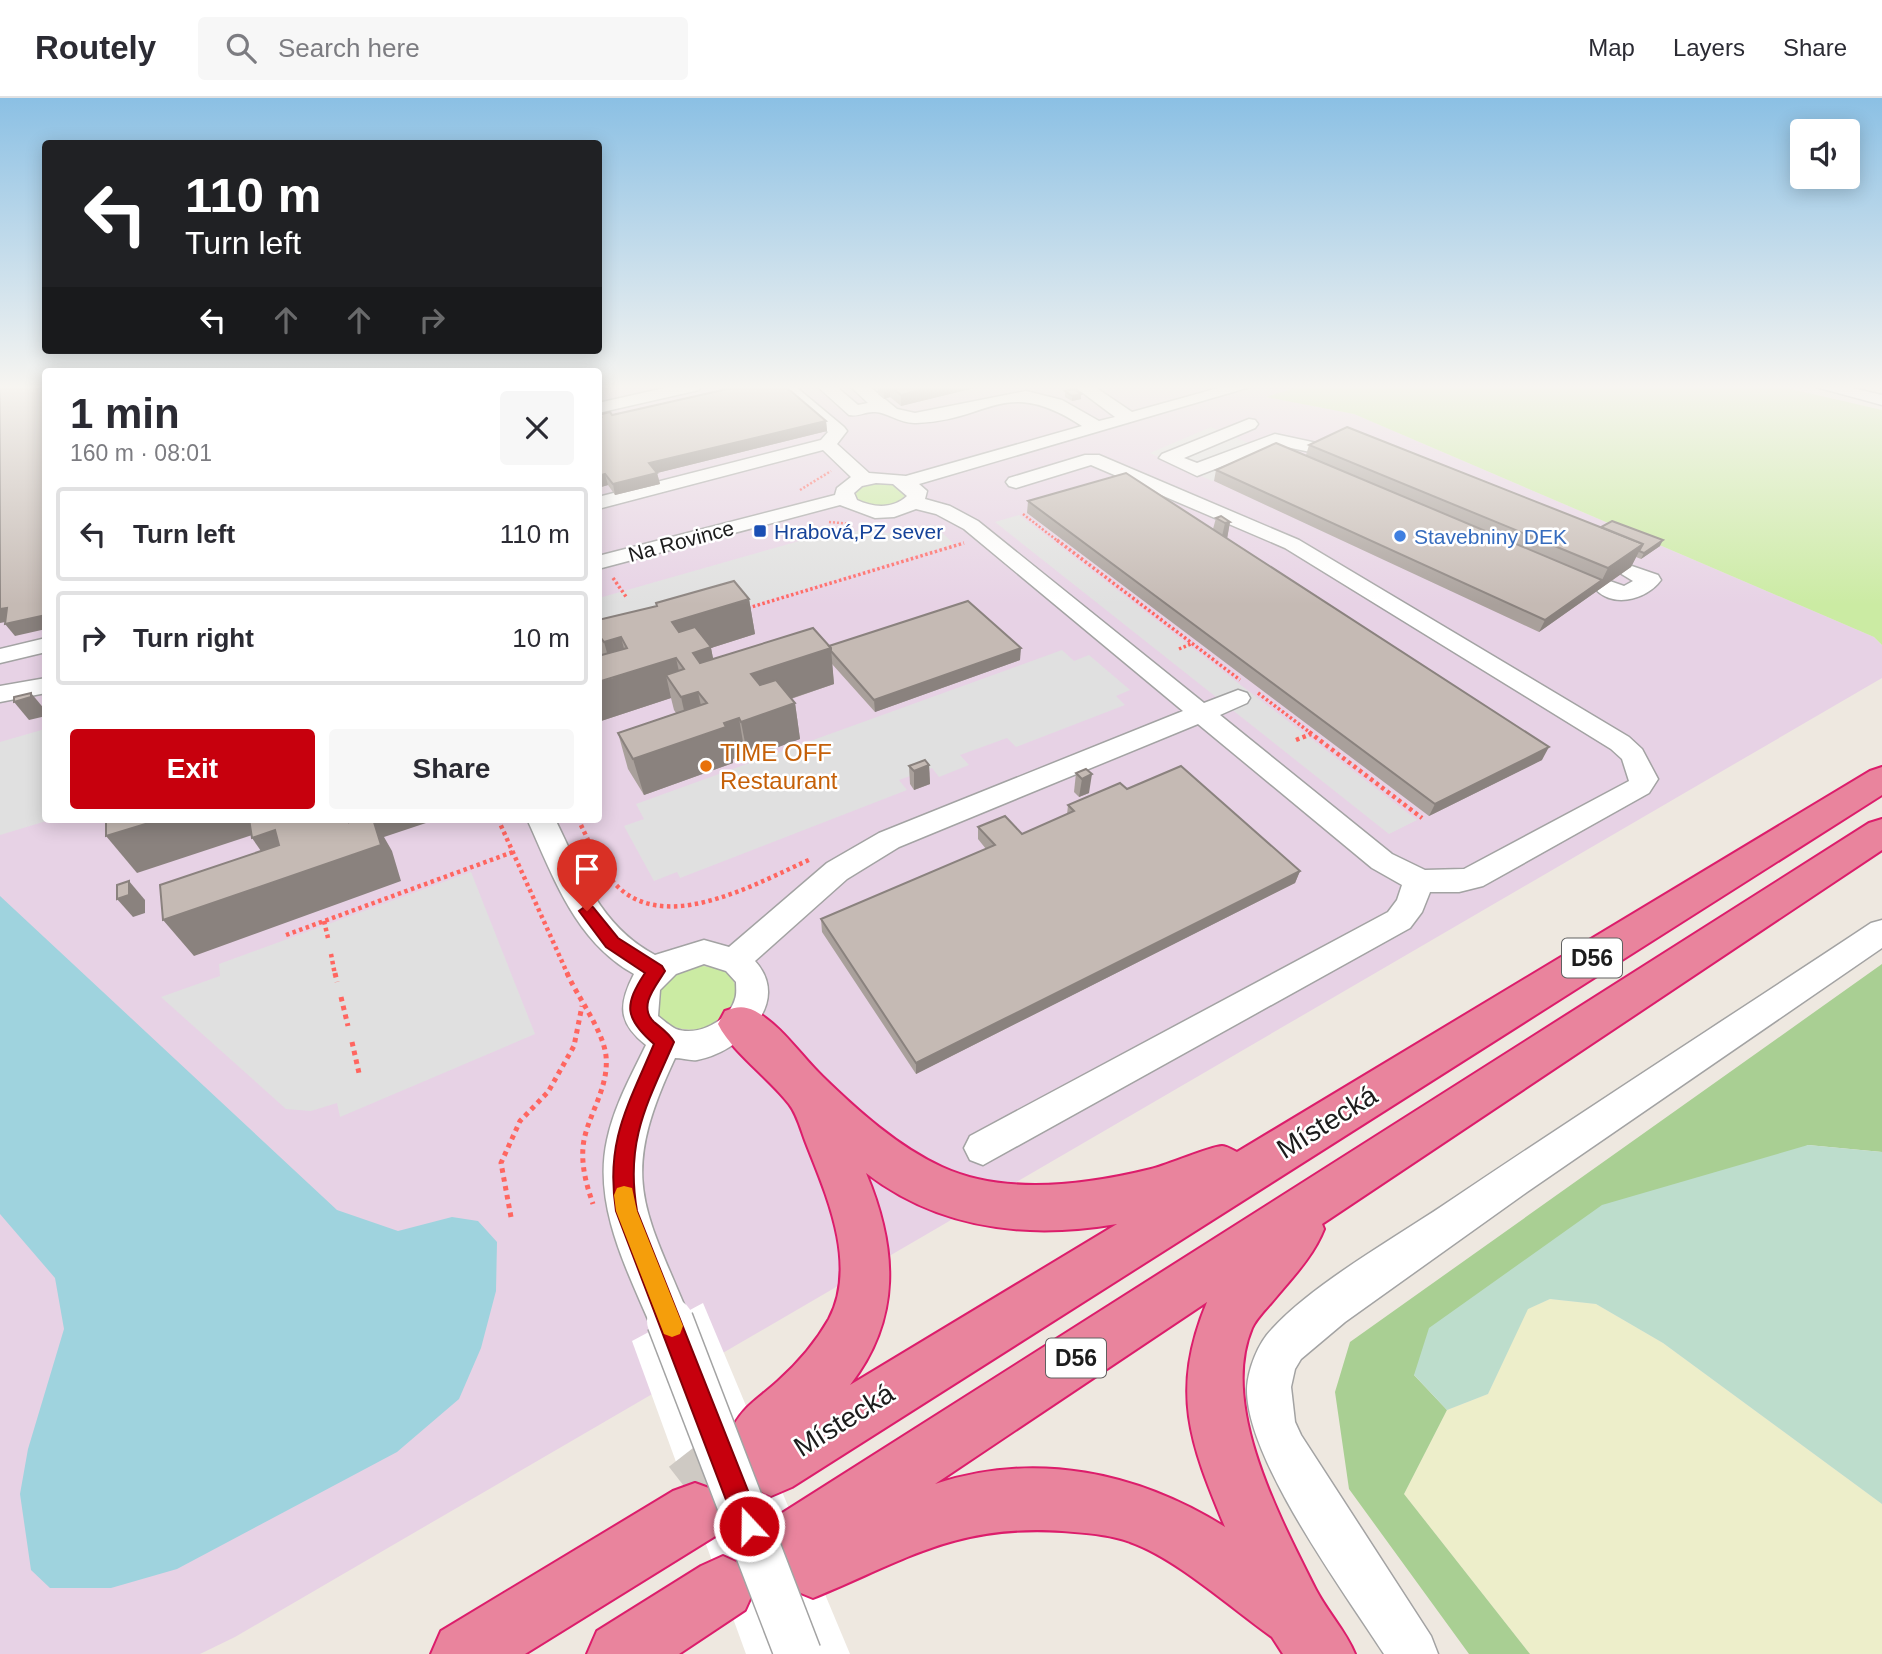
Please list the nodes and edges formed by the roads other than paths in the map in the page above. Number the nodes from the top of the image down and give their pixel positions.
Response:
1 (766, 460) edge
2 (844, 460) edge
3 (978, 460) edge
4 (1090, 460) edge
5 (1093, 460) edge
6 (1172, 460) edge
7 (1223, 460) edge
8 (1308, 460) edge
9 (1312, 462) edge
10 (864, 479) junction
11 (1016, 482) dead end
12 (911, 492) junction
13 (845, 498) junction
14 (602, 502) edge
15 (604, 569) edge
16 (1626, 570) edge
17 (1604, 586) edge
18 (42, 646) edge
19 (0, 656) edge
20 (42, 686) edge
21 (1247, 692) road end
22 (0, 694) edge
23 (1200, 713) junction
24 (1882, 779) edge
25 (543, 823) edge
26 (1882, 832) edge
27 (1418, 881) junction
28 (1882, 932) edge
29 (736, 959) junction
30 (656, 971) junction
31 (740, 1024) junction
32 (665, 1042) junction
33 (810, 1095) junction
34 (1302, 1138) junction
35 (983, 1147) dead end
36 (1351, 1178) junction
37 (691, 1501) tunnel mouth
38 (1309, 1635) edge
39 (488, 1639) edge
40 (620, 1654) edge
41 (635, 1654) edge
42 (798, 1654) edge
43 (1413, 1654) edge

1 - 14 street
2 - 10 street
3 - 12 street
4 - 11 street
5 - 27 street
6 - 7 street
8 - 9 street
10 - 12 street
10 - 13 street
12 - 13 street
12 - 23 street
13 - 15 street, Na Rovince
16 - 17 street
18 - 19 street
20 - 22 street
21 - 23 street
23 - 27 street
23 - 29 street
24 - 34 highway, Místecká / D56
25 - 30 street
26 - 36 highway, D56
27 - 35 street
28 - 43 street
29 - 30 street
29 - 31 street
30 - 32 street
31 - 32 street
31 - 33 highway
32 - 42 street, bridge
33 - 34 highway
33 - 34 highway, Místecká / D56
36 - 38 highway
36 - 38 highway, D56
37 - 39 highway
40 - 41 highway

